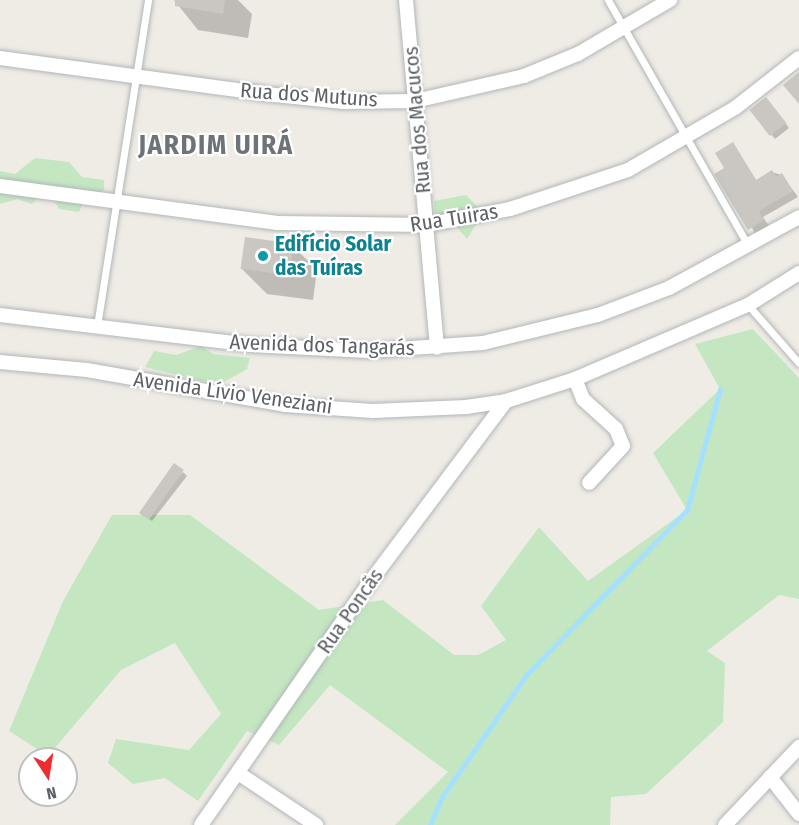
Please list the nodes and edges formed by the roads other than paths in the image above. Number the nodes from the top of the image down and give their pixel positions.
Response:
1 (148, 0) edge
2 (406, 0) edge
3 (608, 0) edge
4 (670, 0) edge
5 (625, 29) junction
6 (0, 58) edge
7 (799, 58) edge
8 (137, 75) junction
9 (414, 101) junction
10 (690, 135) junction
11 (0, 186) edge
12 (116, 201) junction
13 (799, 217) edge
14 (426, 225) junction
15 (749, 246) junction
16 (799, 273) edge
17 (748, 305) junction
18 (0, 315) edge
19 (97, 326) junction
20 (437, 348) junction
21 (0, 362) edge
22 (799, 363) edge
23 (575, 379) junction
24 (506, 401) junction
25 (589, 483) dead end
26 (799, 747) edge
27 (238, 772) junction
28 (770, 777) junction
29 (799, 814) edge
30 (201, 825) edge
31 (315, 825) edge
32 (725, 825) edge

1 - 8 lane
2 - 9 street, Rua dos Macucos
3 - 5 lane
4 - 5 street, Rua dos Mutuns
5 - 9 street, Rua dos Mutuns
5 - 10 lane
6 - 8 street, Rua dos Mutuns
7 - 10 street, Rua Tuiras
8 - 9 street, Rua dos Mutuns
8 - 12 lane
9 - 14 street, Rua dos Macucos
10 - 14 street, Rua Tuiras
10 - 15 lane
11 - 12 street, Rua Tuiras
12 - 14 street, Rua Tuiras
12 - 19 lane
13 - 15 street, Avenida dos Tangarás
14 - 20 street, Rua dos Macucos
15 - 20 street, Avenida dos Tangarás
16 - 17 street, Avenida Lívio Veneziani
17 - 22 lane
17 - 23 street, Avenida Lívio Veneziani
18 - 19 street, Avenida dos Tangarás
19 - 20 street, Avenida dos Tangarás
21 - 24 street, Avenida Lívio Veneziani
23 - 24 street, Avenida Lívio Veneziani
23 - 25 street
24 - 27 street, Rua Poncãs
26 - 28 street
27 - 30 street, Rua Poncãs
27 - 31 street
28 - 29 street
28 - 32 street

